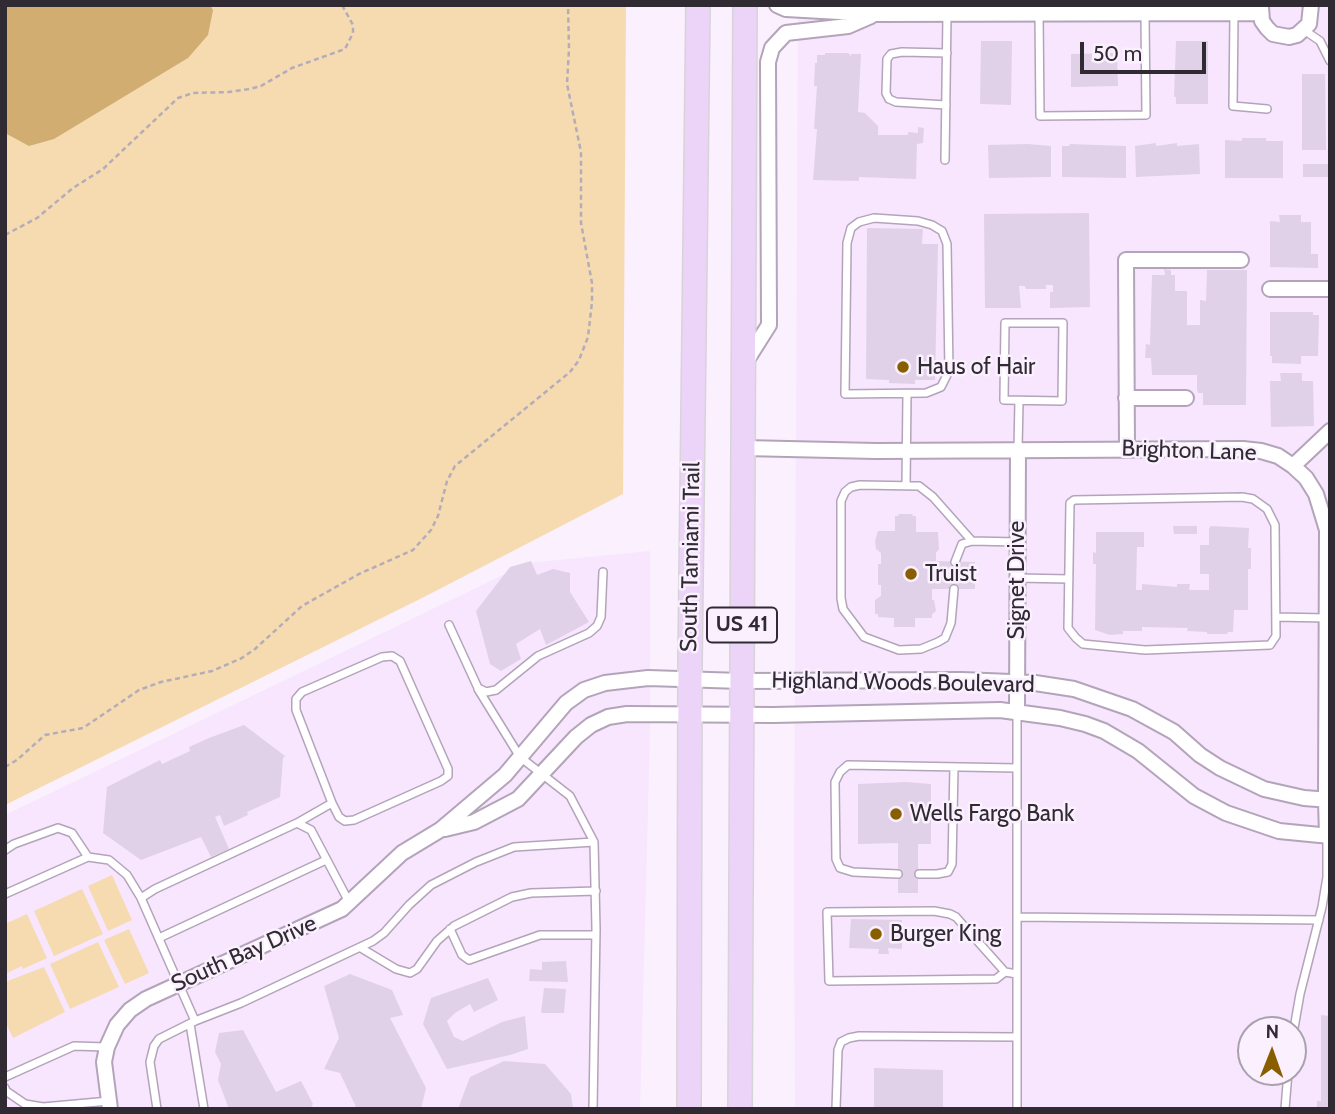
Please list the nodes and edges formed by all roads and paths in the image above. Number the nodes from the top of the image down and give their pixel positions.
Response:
1 (342, 5) edge
2 (568, 5) edge
3 (698, 5) edge
4 (745, 5) edge
5 (777, 5) edge
6 (1311, 5) edge
7 (1261, 9) edge
8 (953, 11) edge
9 (876, 14) junction
10 (1039, 14) junction
11 (1145, 14) junction
12 (1234, 14) junction
13 (1304, 30) junction
14 (947, 53) junction
15 (1330, 61) edge
16 (946, 105) junction
17 (1267, 108) dead end
18 (945, 160) dead end
19 (5, 235) edge
20 (1241, 260) dead end
21 (1270, 289) dead end
22 (1330, 289) edge
23 (744, 365) junction
24 (906, 394) junction
25 (1126, 398) junction
26 (1186, 398) dead end
27 (1019, 401) junction
28 (1330, 431) edge
29 (744, 448) junction
30 (906, 449) junction
31 (1018, 449) junction
32 (1126, 449) junction
33 (1293, 466) junction
34 (906, 486) junction
35 (1328, 525) edge
36 (972, 541) junction
37 (1017, 542) junction
38 (955, 562) dead end
39 (1329, 570) edge
40 (603, 572) dead end
41 (1016, 579) junction
42 (1069, 579) junction
43 (954, 589) dead end
44 (1276, 617) junction
45 (1327, 618) junction
46 (449, 625) dead end
47 (1328, 671) edge
48 (690, 679) junction
49 (741, 681) junction
50 (1017, 682) junction
51 (478, 688) junction
52 (1017, 712) junction
53 (690, 716) junction
54 (741, 716) junction
55 (520, 757) junction
56 (5, 767) edge
57 (954, 767) junction
58 (1017, 768) junction
59 (543, 775) junction
60 (1328, 800) edge
61 (332, 803) junction
62 (297, 823) junction
63 (440, 830) junction
64 (1329, 836) edge
65 (594, 842) junction
66 (5, 850) edge
67 (88, 857) junction
68 (326, 860) junction
69 (898, 874) dead end
70 (919, 874) dead end
71 (596, 891) junction
72 (5, 894) edge
73 (1327, 894) edge
74 (141, 898) junction
75 (349, 902) junction
76 (1017, 918) junction
77 (1319, 920) junction
78 (450, 929) junction
79 (596, 935) junction
80 (159, 938) junction
81 (360, 948) junction
82 (1005, 972) junction
83 (1017, 974) junction
84 (180, 984) junction
85 (1296, 1016) edge
86 (192, 1022) junction
87 (1017, 1037) junction
88 (107, 1047) junction
89 (5, 1077) edge
90 (1287, 1086) edge
91 (5, 1088) edge
92 (110, 1105) edge
93 (157, 1109) edge
94 (204, 1109) edge
95 (593, 1109) edge
96 (689, 1109) edge
97 (740, 1109) edge
98 (836, 1109) edge
99 (1017, 1109) edge
100 (1285, 1109) edge

1 - 19 path
2 - 56 path
3 - 48 main road, South Tamiami Trail / US 41
4 - 23 main road, US 41
5 - 9 street
6 - 13 street
7 - 12 street
7 - 13 street
8 - 9 street
8 - 10 street
8 - 14 lane
9 - 23 street
10 - 11 street
10 - 11 lane
11 - 12 street
12 - 17 lane
13 - 15 lane
14 - 16 lane
14 - 16 lane
16 - 18 lane
20 - 25 street
21 - 22 street
23 - 29 main road, US 41
24 - 24 lane
24 - 30 lane
25 - 26 street
25 - 32 street
27 - 27 lane
27 - 31 lane
28 - 33 street
29 - 30 street, Brighton Lane
29 - 49 main road, US 41
30 - 31 street, Brighton Lane
30 - 34 lane
31 - 32 street, Brighton Lane
31 - 37 street, Signet Drive
32 - 33 street, Brighton Lane
33 - 35 street, Brighton Lane
34 - 36 lane
34 - 43 lane
35 - 39 street, Brighton Lane
36 - 37 lane
36 - 38 lane
37 - 41 street, Signet Drive
39 - 45 street, Brighton Lane
40 - 51 lane
41 - 42 lane
41 - 50 street, Signet Drive
42 - 44 lane
42 - 44 lane
44 - 45 lane
45 - 47 street, Brighton Lane
46 - 51 lane
47 - 60 street, Brighton Lane
48 - 49 street, South Bay Drive
48 - 53 main road, South Tamiami Trail / US 41
48 - 55 street, South Bay Drive
49 - 50 street, Highland Woods Boulevard
49 - 54 main road, US 41
50 - 52 street, Signet Drive
50 - 60 street, Highland Woods Boulevard
51 - 55 lane
52 - 54 street, Highland Woods Boulevard
52 - 58 lane
52 - 64 street, Highland Woods Boulevard
53 - 54 street, South Bay Drive
53 - 59 street, South Bay Drive
53 - 96 main road, South Tamiami Trail / US 41
54 - 97 main road, US 41
55 - 59 lane
55 - 63 street, South Bay Drive
57 - 58 lane
57 - 69 lane
57 - 70 lane
58 - 76 lane
59 - 63 street, South Bay Drive
59 - 65 lane
60 - 64 street, Brighton Lane
61 - 61 lane
61 - 62 lane
62 - 68 lane
62 - 74 lane
63 - 75 street, South Bay Drive
64 - 73 lane
65 - 71 lane
65 - 81 lane
66 - 67 lane
67 - 72 lane
67 - 74 lane
68 - 75 lane
68 - 80 lane
71 - 78 lane
71 - 79 lane
73 - 77 lane
74 - 80 lane
75 - 84 street, South Bay Drive
76 - 77 lane
76 - 83 lane
77 - 85 lane
78 - 79 lane
78 - 81 lane
79 - 95 lane
80 - 84 lane
81 - 86 lane
82 - 82 lane
82 - 83 lane
83 - 87 lane
84 - 86 lane
84 - 88 street, South Bay Drive
86 - 93 lane
86 - 94 lane
87 - 98 lane
87 - 99 lane
88 - 89 lane
88 - 92 street, South Bay Drive
90 - 100 lane
91 - 92 lane

